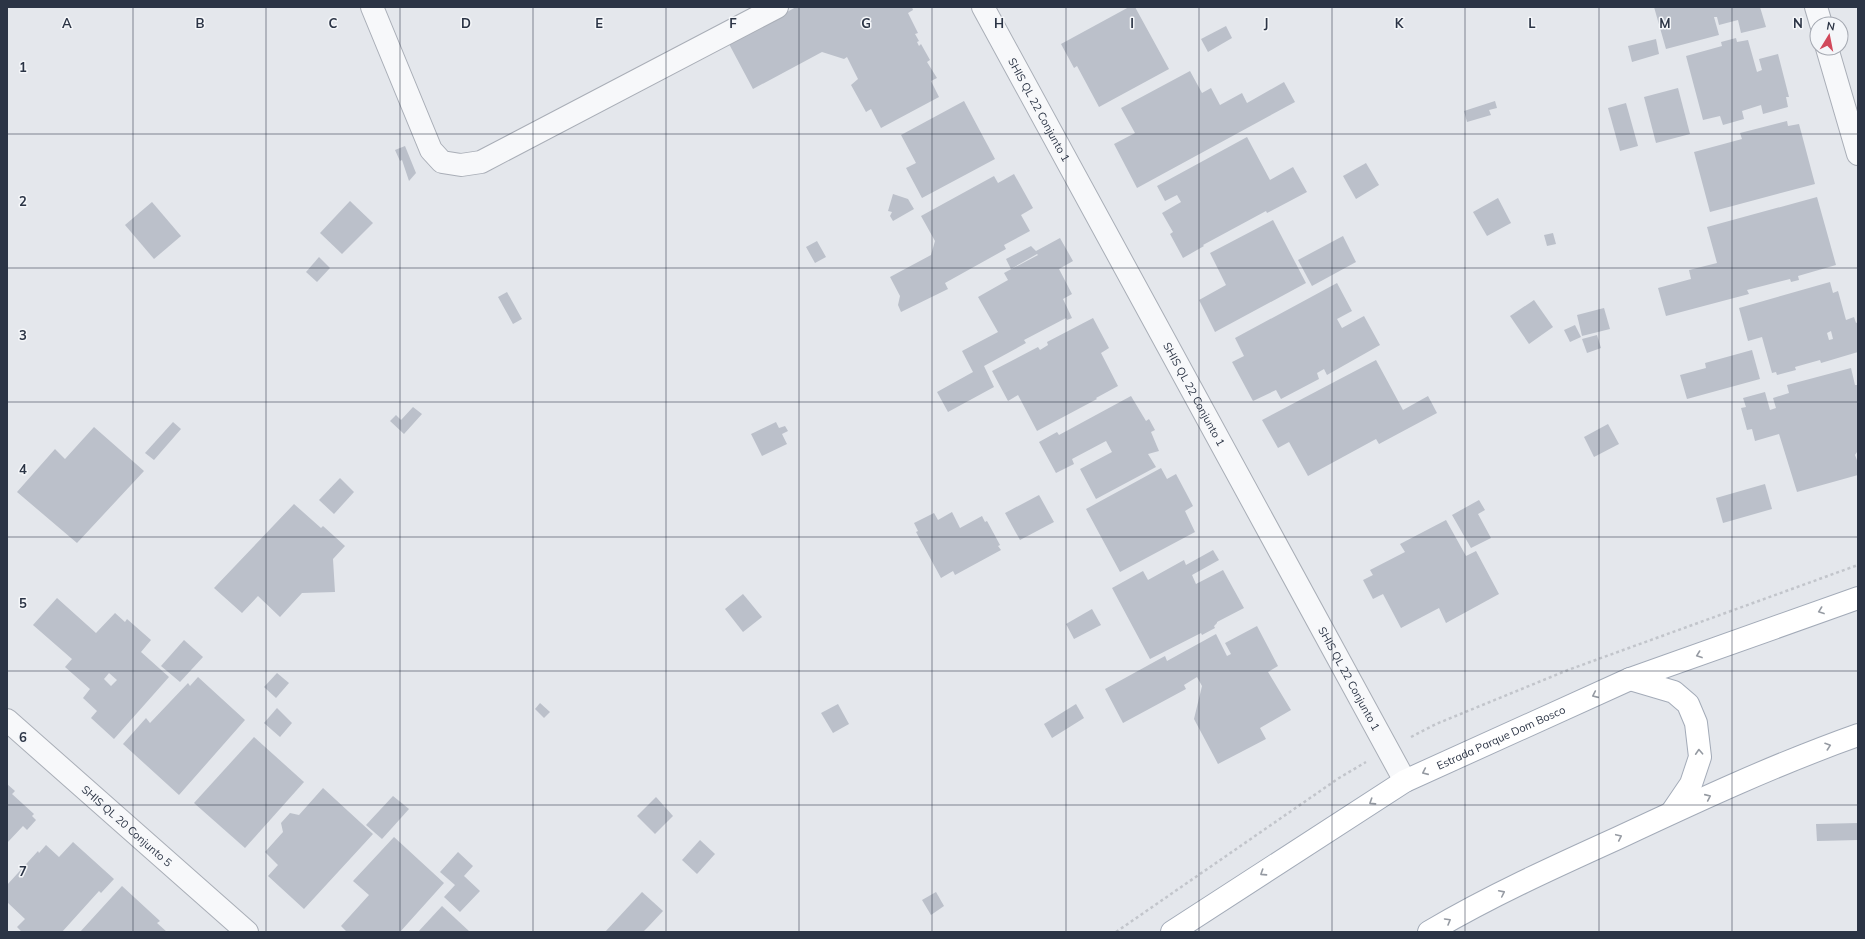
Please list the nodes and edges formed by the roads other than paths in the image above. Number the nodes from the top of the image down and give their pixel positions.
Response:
1 (372, 7) edge
2 (777, 7) edge
3 (983, 7) edge
4 (1829, 56) edge
5 (1858, 154) edge
6 (1858, 598) edge
7 (1630, 679) junction
8 (7, 720) edge
9 (1858, 736) edge
10 (1405, 781) junction
11 (1672, 812) junction
12 (247, 932) edge
13 (1172, 932) edge
14 (1428, 932) edge

1 - 2 street
3 - 10 street, SHIS QL 22 Conjunto 1
4 - 5 street
6 -> 7 main road, Estrada Parque Dom Bosco
7 -> 10 main road, Estrada Parque Dom Bosco
11 -> 7 main road
8 - 12 street, SHIS QL 20 Conjunto 5
11 -> 9 main road
10 -> 13 main road, Estrada Parque Dom Bosco
14 -> 11 main road

